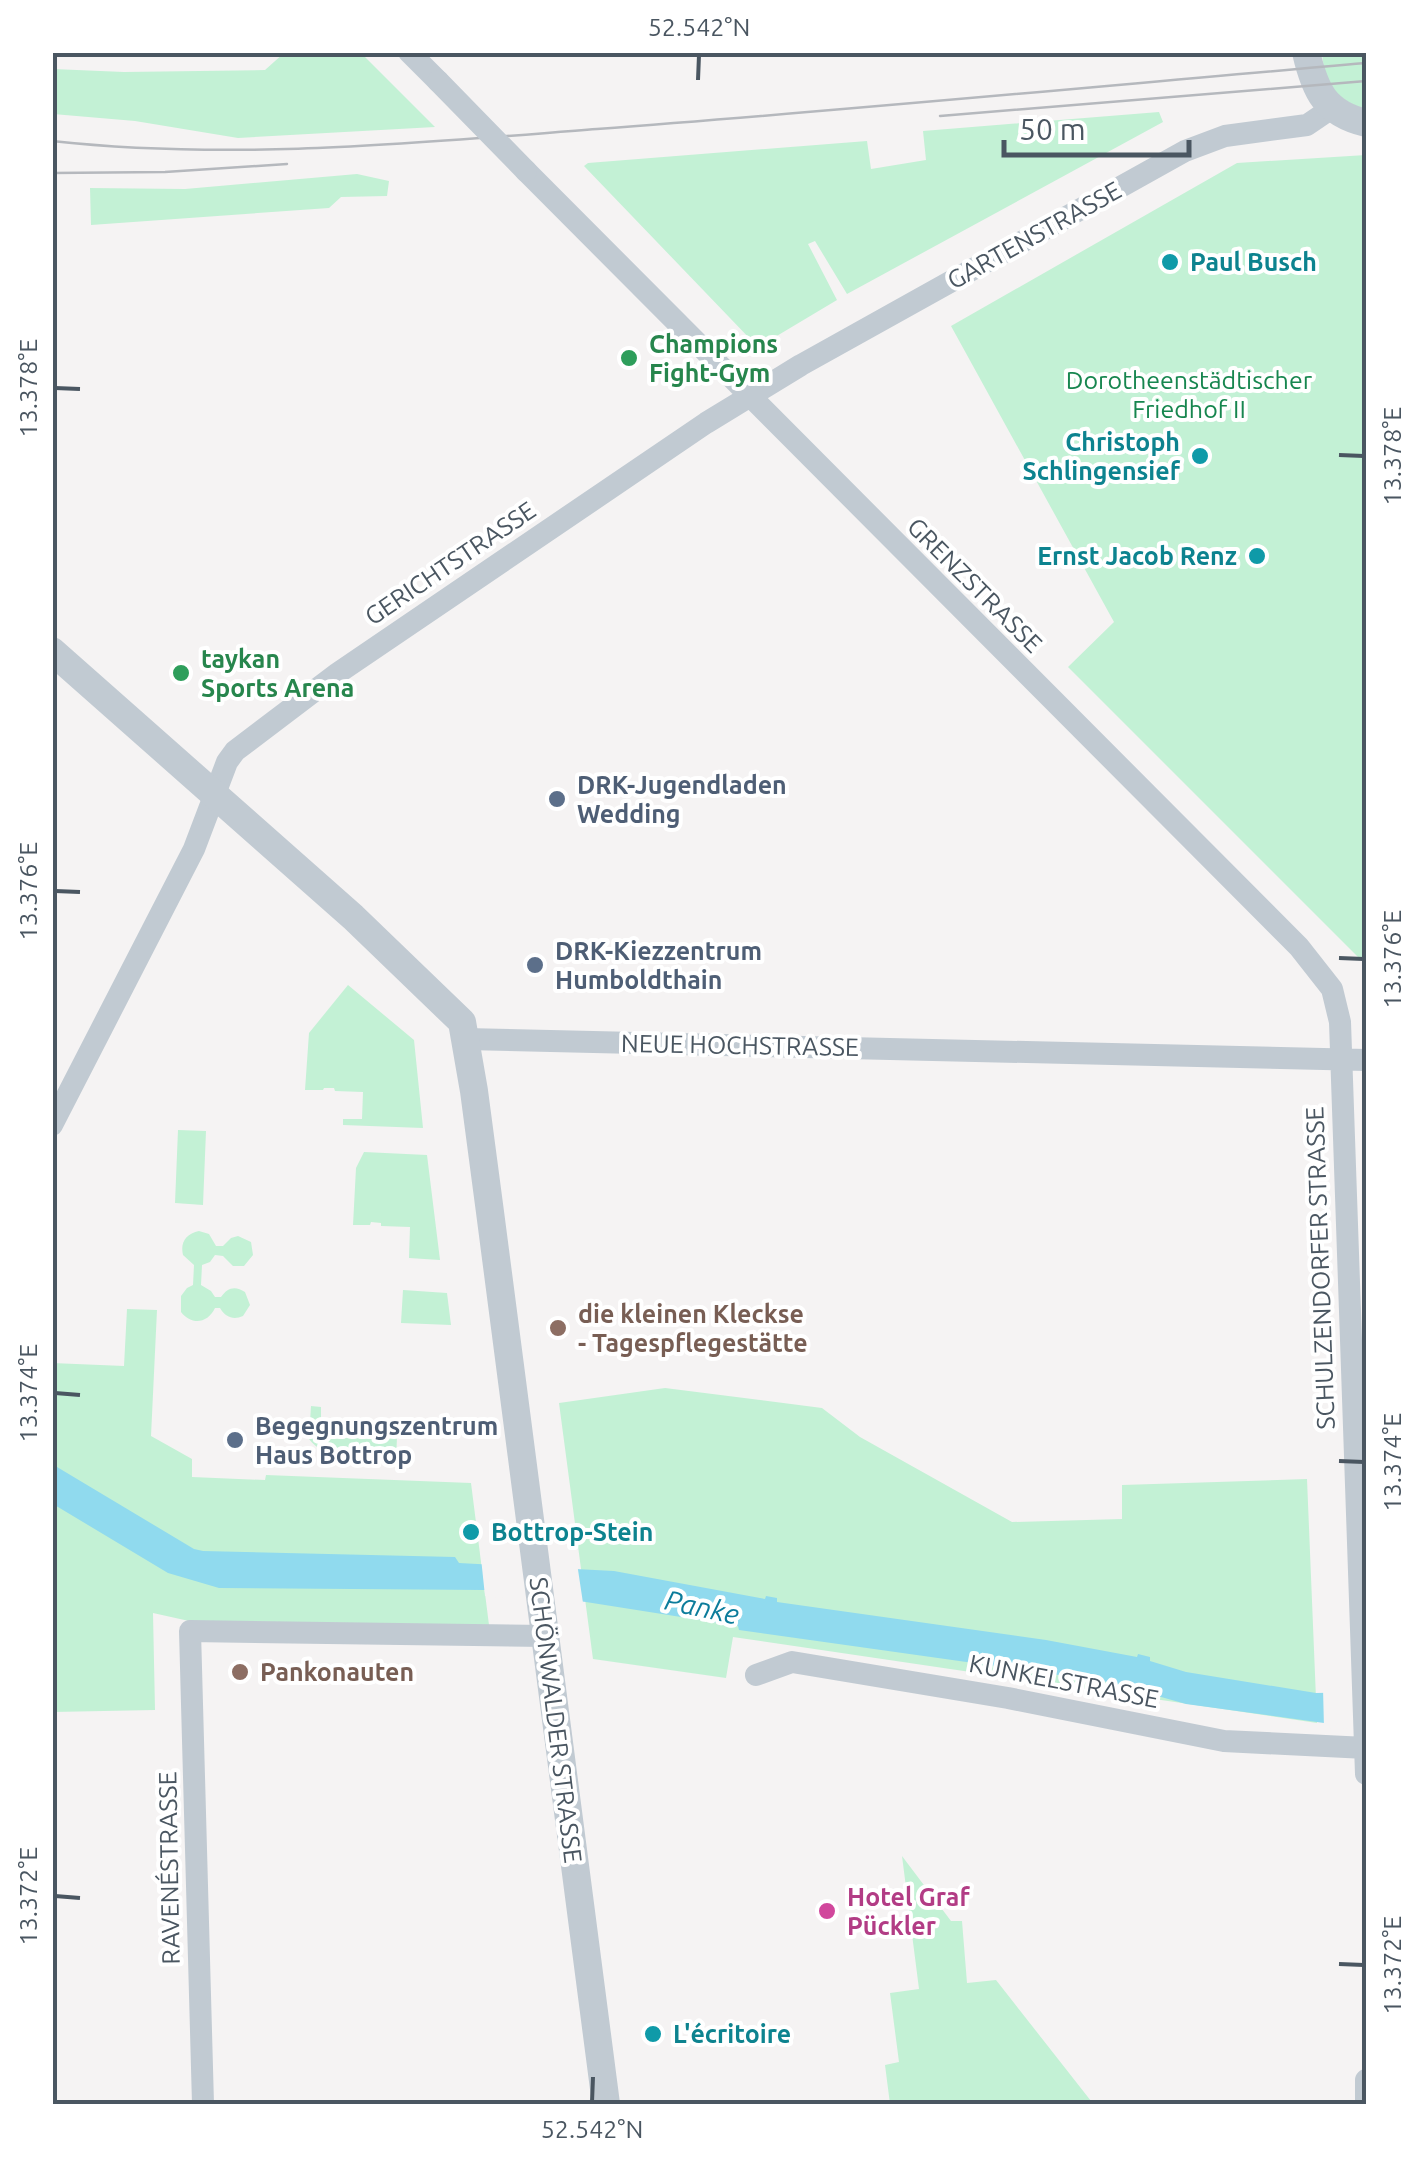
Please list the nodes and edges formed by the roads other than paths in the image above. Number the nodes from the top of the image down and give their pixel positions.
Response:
1 (408, 52) edge
2 (1306, 52) edge
3 (1332, 108) junction
4 (1366, 123) edge
5 (749, 397) junction
6 (52, 650) edge
7 (215, 796) junction
8 (465, 1039) junction
9 (1340, 1060) junction
10 (1366, 1060) edge
11 (52, 1125) edge
12 (545, 1636) junction
13 (756, 1675) dead end
14 (1365, 1730) edge
15 (1366, 1748) edge
16 (1366, 1774) edge
17 (1366, 2080) edge
18 (203, 2104) edge
19 (606, 2104) edge
20 (1366, 2104) edge

1 - 5 street, GRENZSTRASSE, bridge
2 - 3 street
3 - 4 street
3 - 5 street, GARTENSTRASSE
5 - 7 street, GERICHTSTRASSE
5 - 9 street, GRENZSTRASSE
6 - 7 street
7 - 8 street
7 - 11 street, GERICHTSTRASSE
8 - 9 street, NEUE HOCHSTRASSE
8 - 12 street, SCHÖNWALDER STRASSE
9 - 10 street, NEUE HOCHSTRASSE
9 - 14 street, SCHULZENDORFER STRASSE
12 - 18 street, RAVENÉSTRASSE
12 - 19 street, SCHÖNWALDER STRASSE
13 - 15 street, KUNKELSTRASSE
14 - 15 street, SCHULZENDORFER STRASSE
15 - 16 street, SCHULZENDORFER STRASSE
17 - 20 street

